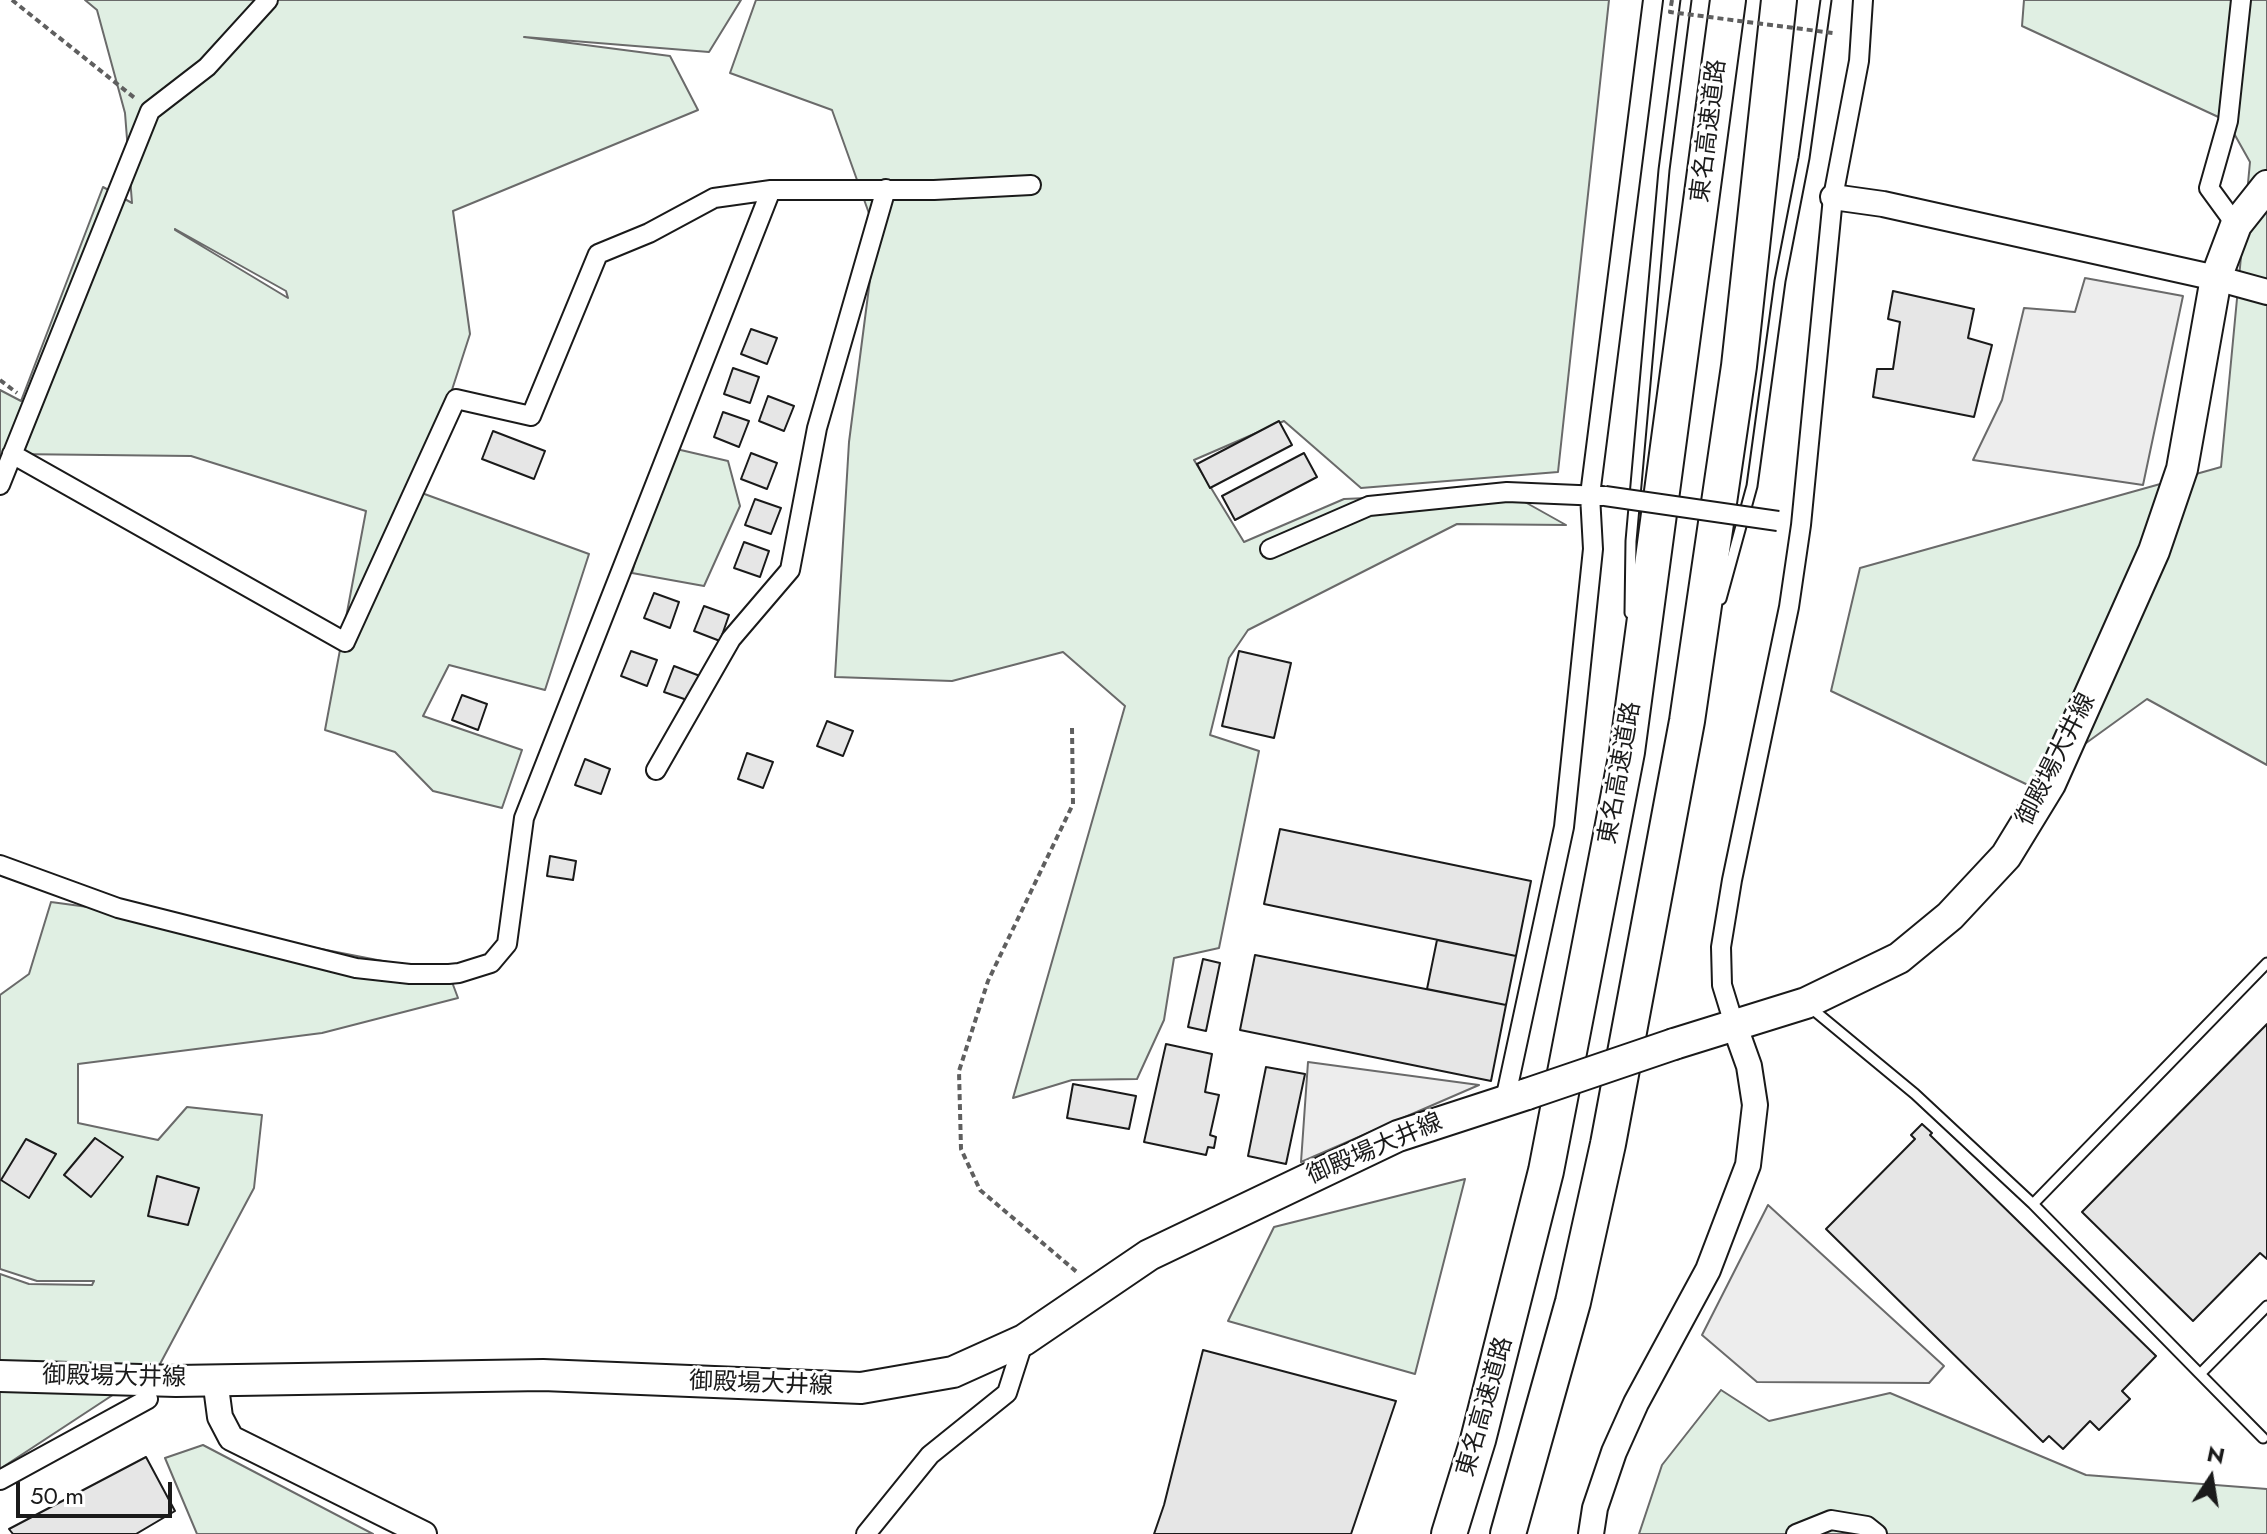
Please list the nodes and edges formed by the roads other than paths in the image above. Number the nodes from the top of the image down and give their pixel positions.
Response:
1 (268, 0) edge
2 (1653, 0) edge
3 (1686, 0) edge
4 (1728, 0) edge
5 (1779, 0) edge
6 (1826, 0) edge
7 (1863, 0) edge
8 (2241, 0) edge
9 (1031, 185) dead end
10 (2267, 186) edge
11 (886, 189) junction
12 (771, 190) junction
13 (1833, 197) junction
14 (2236, 225) junction
15 (2216, 278) junction
16 (2267, 292) edge
17 (12, 454) junction
18 (0, 485) edge
19 (1598, 495) junction
20 (1801, 525) junction
21 (1270, 549) dead end
22 (1719, 604) dead end
23 (1629, 631) dead end
24 (1711, 633) dead end
25 (1629, 662) dead end
26 (1687, 721) junction
27 (1627, 752) junction
28 (656, 770) dead end
29 (0, 865) edge
30 (2267, 963) edge
31 (1806, 1003) junction
32 (1734, 1024) junction
33 (1516, 1097) junction
34 (2033, 1204) junction
35 (2267, 1306) edge
36 (1024, 1340) junction
37 (2200, 1374) junction
38 (0, 1376) edge
39 (215, 1379) junction
40 (176, 1381) junction
41 (148, 1399) joint
42 (2263, 1438) dead end
43 (0, 1480) edge
44 (424, 1534) edge
45 (866, 1534) edge
46 (1449, 1534) edge
47 (1508, 1534) edge
48 (1591, 1534) edge
49 (1796, 1534) edge
50 (1877, 1534) edge

1 - 17 street
2 - 19 street
3 - 23 lane
4 - 27 highway, 東名高速道路
5 - 26 highway
6 - 22 lane
7 - 13 street
8 - 14 street
9 - 11 street
10 - 14 main road, 御殿場大井線
11 - 12 street
11 - 28 street
12 - 17 street
12 - 29 street
13 - 15 street
13 - 20 street
14 - 15 main road, 御殿場大井線
15 - 16 street
15 - 31 main road, 御殿場大井線
17 - 18 street
19 - 20 street, bridge
19 - 21 street
19 - 33 street
20 - 32 street
24 - 26 lane
25 - 27 lane
26 - 47 highway
27 - 46 highway, 東名高速道路
30 - 34 lane
31 - 32 main road, 御殿場大井線
31 - 34 lane
32 - 33 main road, 御殿場大井線, bridge
32 - 48 street
33 - 36 main road, 御殿場大井線
34 - 37 lane
35 - 37 lane
36 - 39 main road, 御殿場大井線
36 - 45 street
37 - 42 lane
38 - 40 main road, 御殿場大井線
39 - 40 main road, 御殿場大井線
39 - 44 street
40 - 41 lane
41 - 43 street
49 - 50 street

